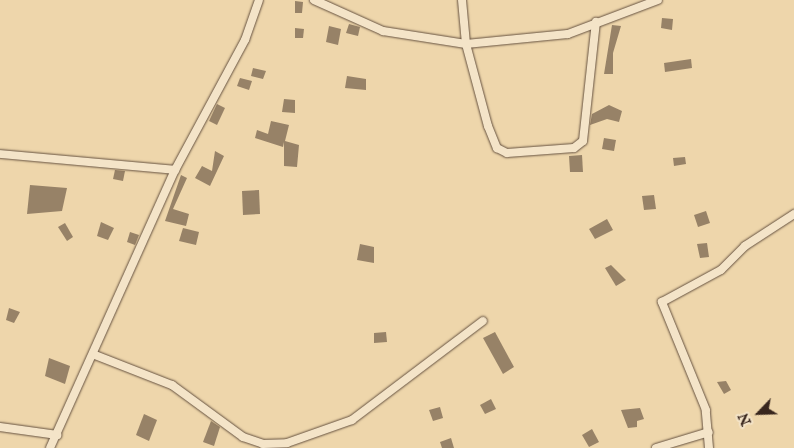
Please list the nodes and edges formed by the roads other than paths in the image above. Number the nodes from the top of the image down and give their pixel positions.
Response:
1 (259, 0) edge
2 (314, 0) edge
3 (462, 0) edge
4 (658, 0) edge
5 (596, 22) junction
6 (466, 44) junction
7 (0, 154) edge
8 (175, 170) junction
9 (794, 214) edge
10 (483, 321) dead end
11 (94, 355) junction
12 (0, 427) edge
13 (709, 432) junction
14 (57, 435) junction
15 (50, 448) edge
16 (656, 448) edge
17 (710, 448) edge

1 - 8 street
2 - 6 street
3 - 6 street
4 - 5 street
5 - 6 street
5 - 6 street
7 - 8 street
8 - 11 street
9 - 13 street
10 - 11 street
11 - 14 street
12 - 14 street
13 - 16 street
13 - 17 street
14 - 15 street

